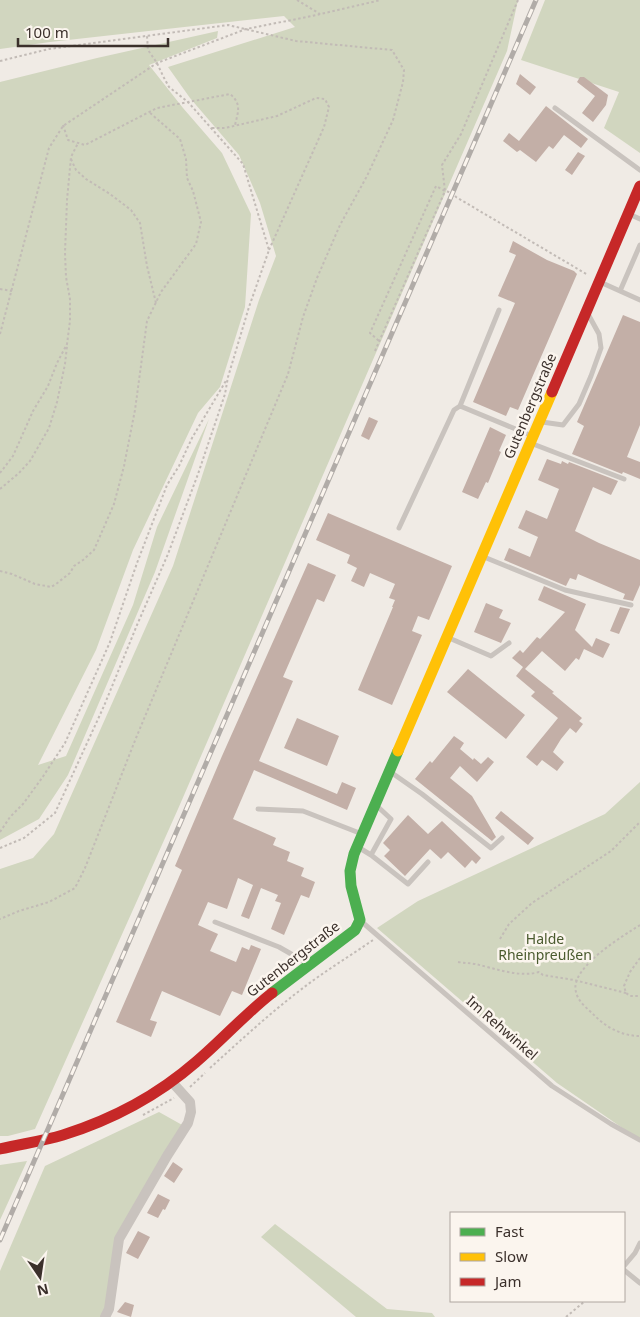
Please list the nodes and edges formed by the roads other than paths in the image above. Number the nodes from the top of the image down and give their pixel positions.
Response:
1 (555, 108) dead end
2 (640, 170) edge
3 (640, 186) edge
4 (628, 213) junction
5 (640, 219) edge
6 (640, 245) edge
7 (599, 282) junction
8 (620, 291) junction
9 (640, 300) edge
10 (499, 310) dead end
11 (586, 312) junction
12 (460, 406) junction
13 (539, 422) junction
14 (531, 440) junction
15 (624, 479) dead end
16 (399, 528) dead end
17 (482, 556) junction
18 (631, 605) dead end
19 (447, 637) junction
20 (509, 644) dead end
21 (389, 771) junction
22 (375, 804) junction
23 (258, 809) dead end
24 (362, 834) junction
25 (502, 838) dead end
26 (357, 846) junction
27 (371, 855) junction
28 (428, 862) dead end
29 (360, 920) junction
30 (215, 922) dead end
31 (309, 964) junction
32 (172, 1082) junction
33 (640, 1140) edge
34 (0, 1149) edge
35 (640, 1243) edge
36 (625, 1265) edge
37 (625, 1271) edge
38 (640, 1283) edge
39 (105, 1317) edge

1 - 2 lane
3 - 4 street, Gutenbergstraße
4 - 5 lane
4 - 7 street, Gutenbergstraße
6 - 8 lane
7 - 8 lane
7 - 11 street, Gutenbergstraße
8 - 9 lane
10 - 12 lane
11 - 13 street, Gutenbergstraße
11 - 13 lane
12 - 14 lane
12 - 16 lane
13 - 14 street, Gutenbergstraße
14 - 15 lane
14 - 17 street, Gutenbergstraße
17 - 18 lane
17 - 19 street, Gutenbergstraße
19 - 20 lane
19 - 21 street, Gutenbergstraße
21 - 22 street, Gutenbergstraße
21 - 25 lane
22 - 24 street, Gutenbergstraße
22 - 27 lane
23 - 24 lane
24 - 26 street, Gutenbergstraße
26 - 27 lane
26 - 29 street, Gutenbergstraße
27 - 28 lane
29 - 31 street, Gutenbergstraße
29 - 33 lane, Im Rehwinkel
30 - 31 lane
31 - 32 street, Gutenbergstraße
32 - 34 street, Gutenbergstraße
32 - 39 street
35 - 36 lane
37 - 38 lane

